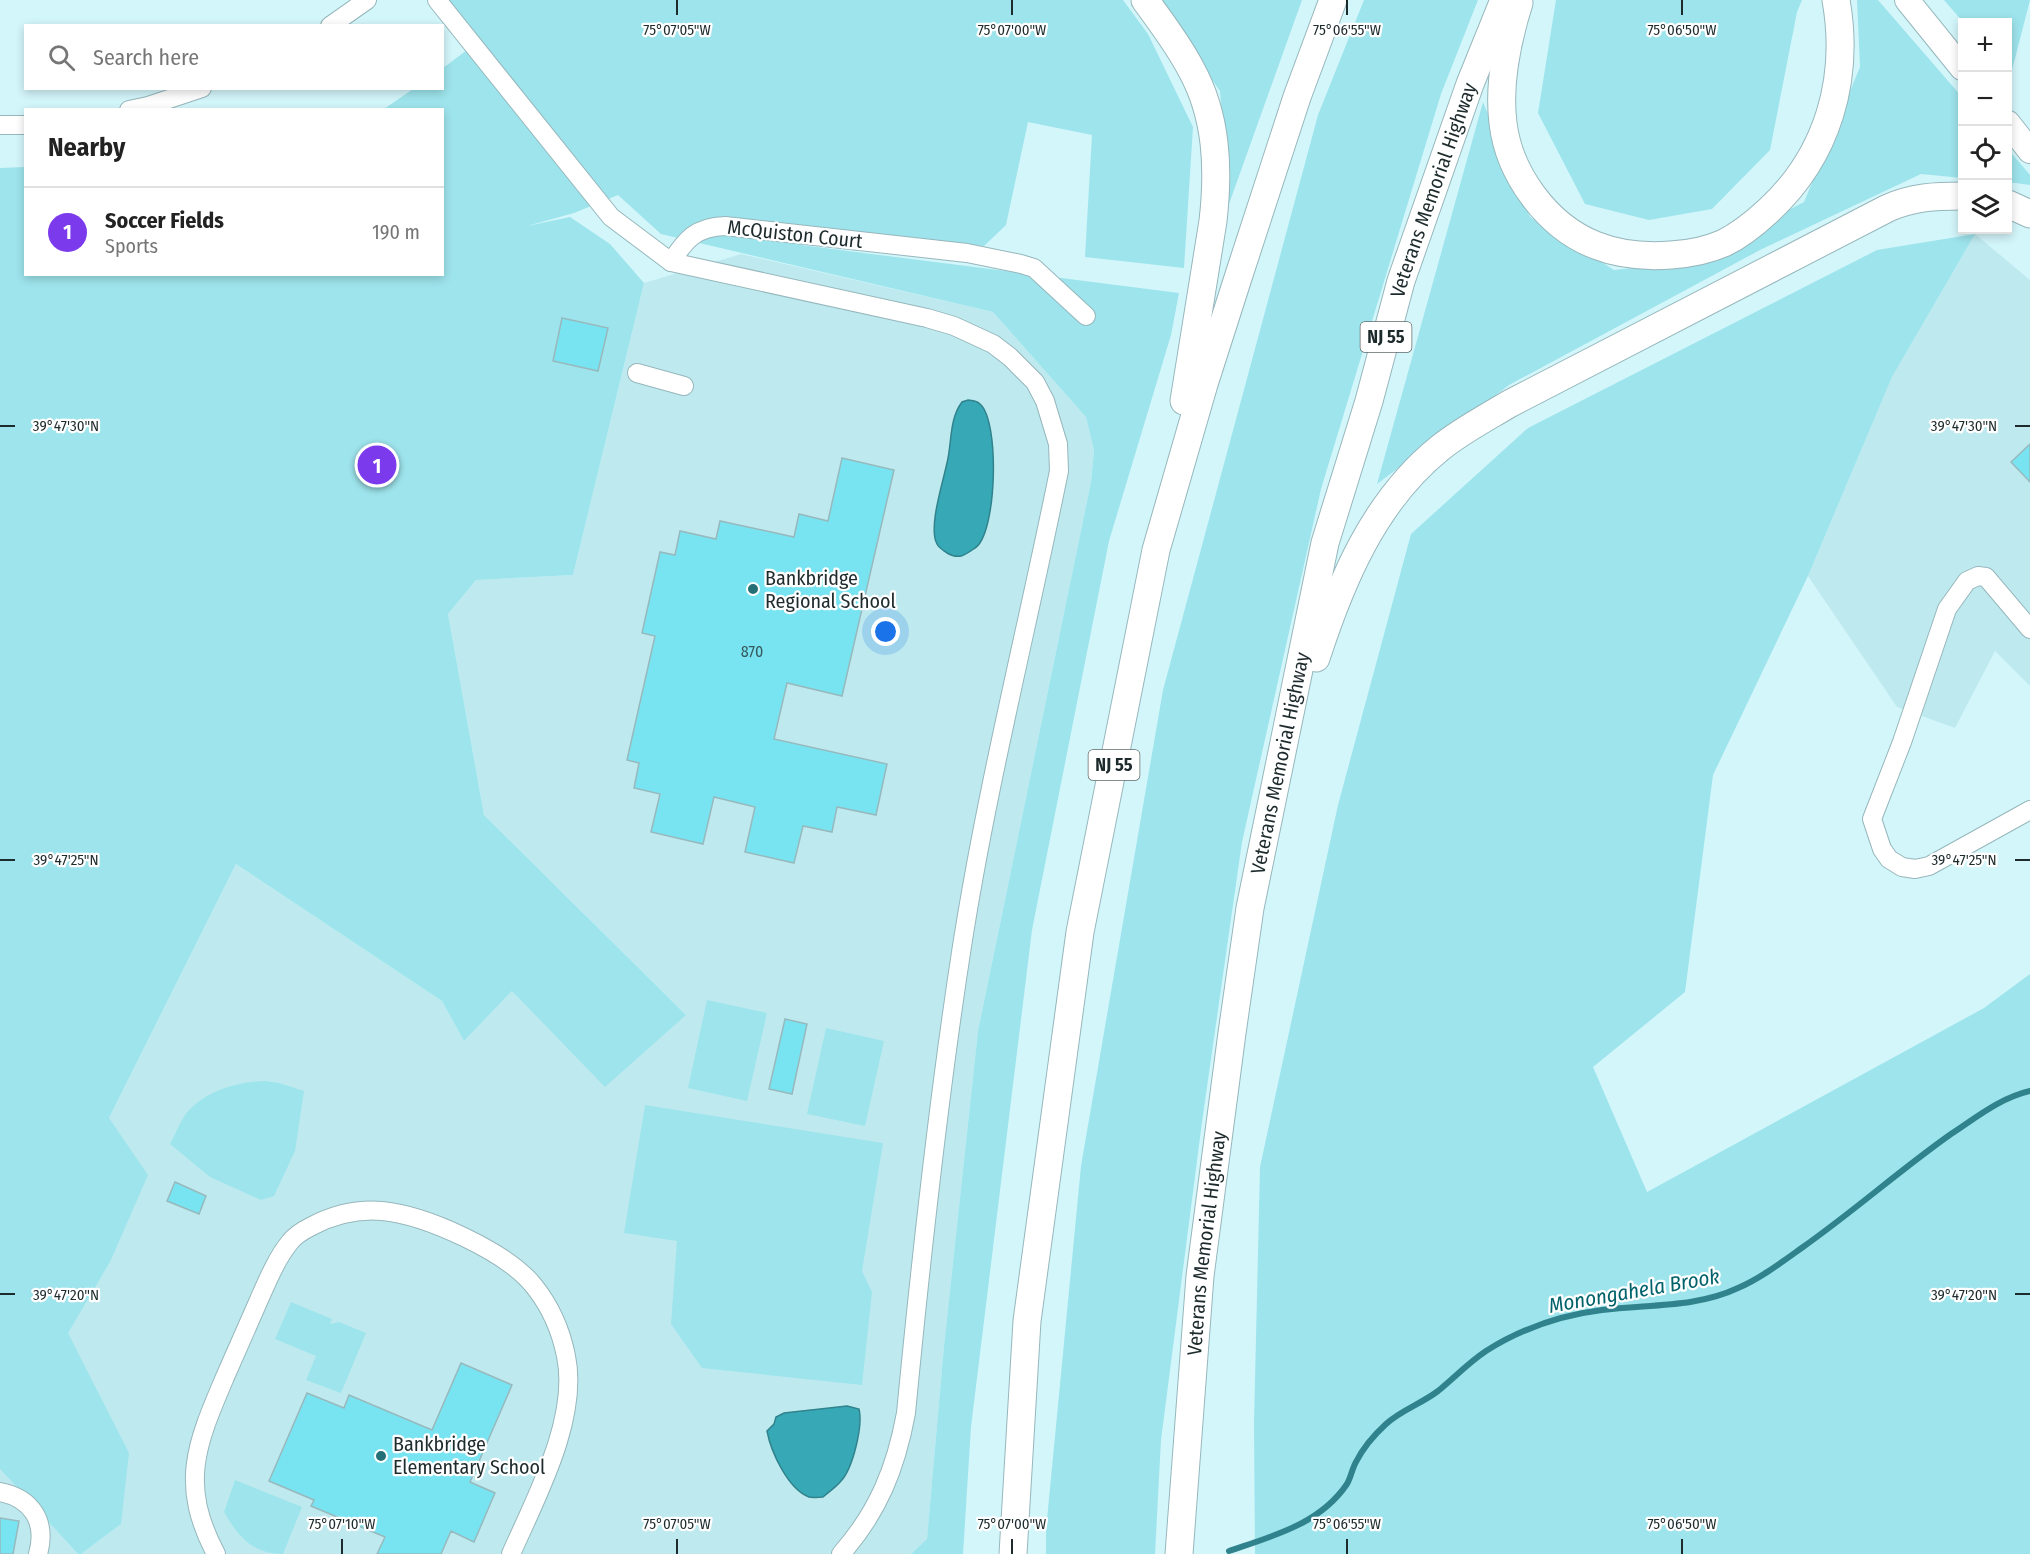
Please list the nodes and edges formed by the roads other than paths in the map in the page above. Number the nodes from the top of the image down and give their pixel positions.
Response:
1 (367, 0) edge
2 (437, 0) edge
3 (1145, 0) edge
4 (1334, 0) edge
5 (1504, 0) edge
6 (1520, 0) edge
7 (1836, 0) edge
8 (1907, 0) edge
9 (333, 24) edge
10 (1958, 63) edge
11 (196, 90) edge
12 (138, 108) edge
13 (0, 125) edge
14 (24, 125) edge
15 (2009, 126) edge
16 (2030, 151) edge
17 (1958, 196) edge
18 (2012, 206) edge
19 (2030, 214) edge
20 (670, 262) junction
21 (1086, 316) dead end
22 (637, 373) dead end
23 (684, 386) dead end
24 (1187, 444) junction
25 (2030, 629) edge
26 (1297, 683) junction
27 (2030, 810) edge
28 (0, 1492) edge
29 (38, 1554) edge
30 (216, 1554) edge
31 (511, 1554) edge
32 (841, 1554) edge
33 (1013, 1554) edge
34 (1179, 1554) edge

1 - 9 street
2 - 20 street
3 - 24 highway
4 - 24 highway, NJ 55
5 - 26 highway, Veterans Memorial Highway / NJ 55
6 - 7 highway
8 - 10 main road
11 - 12 street
13 - 14 street
15 - 16 main road
17 - 26 highway
18 - 19 highway
20 - 21 street, McQuiston Court
20 - 32 street
22 - 23 street
24 - 33 highway, NJ 55
25 - 27 street
26 - 34 highway, Veterans Memorial Highway / NJ 55
28 - 29 street
30 - 31 street

